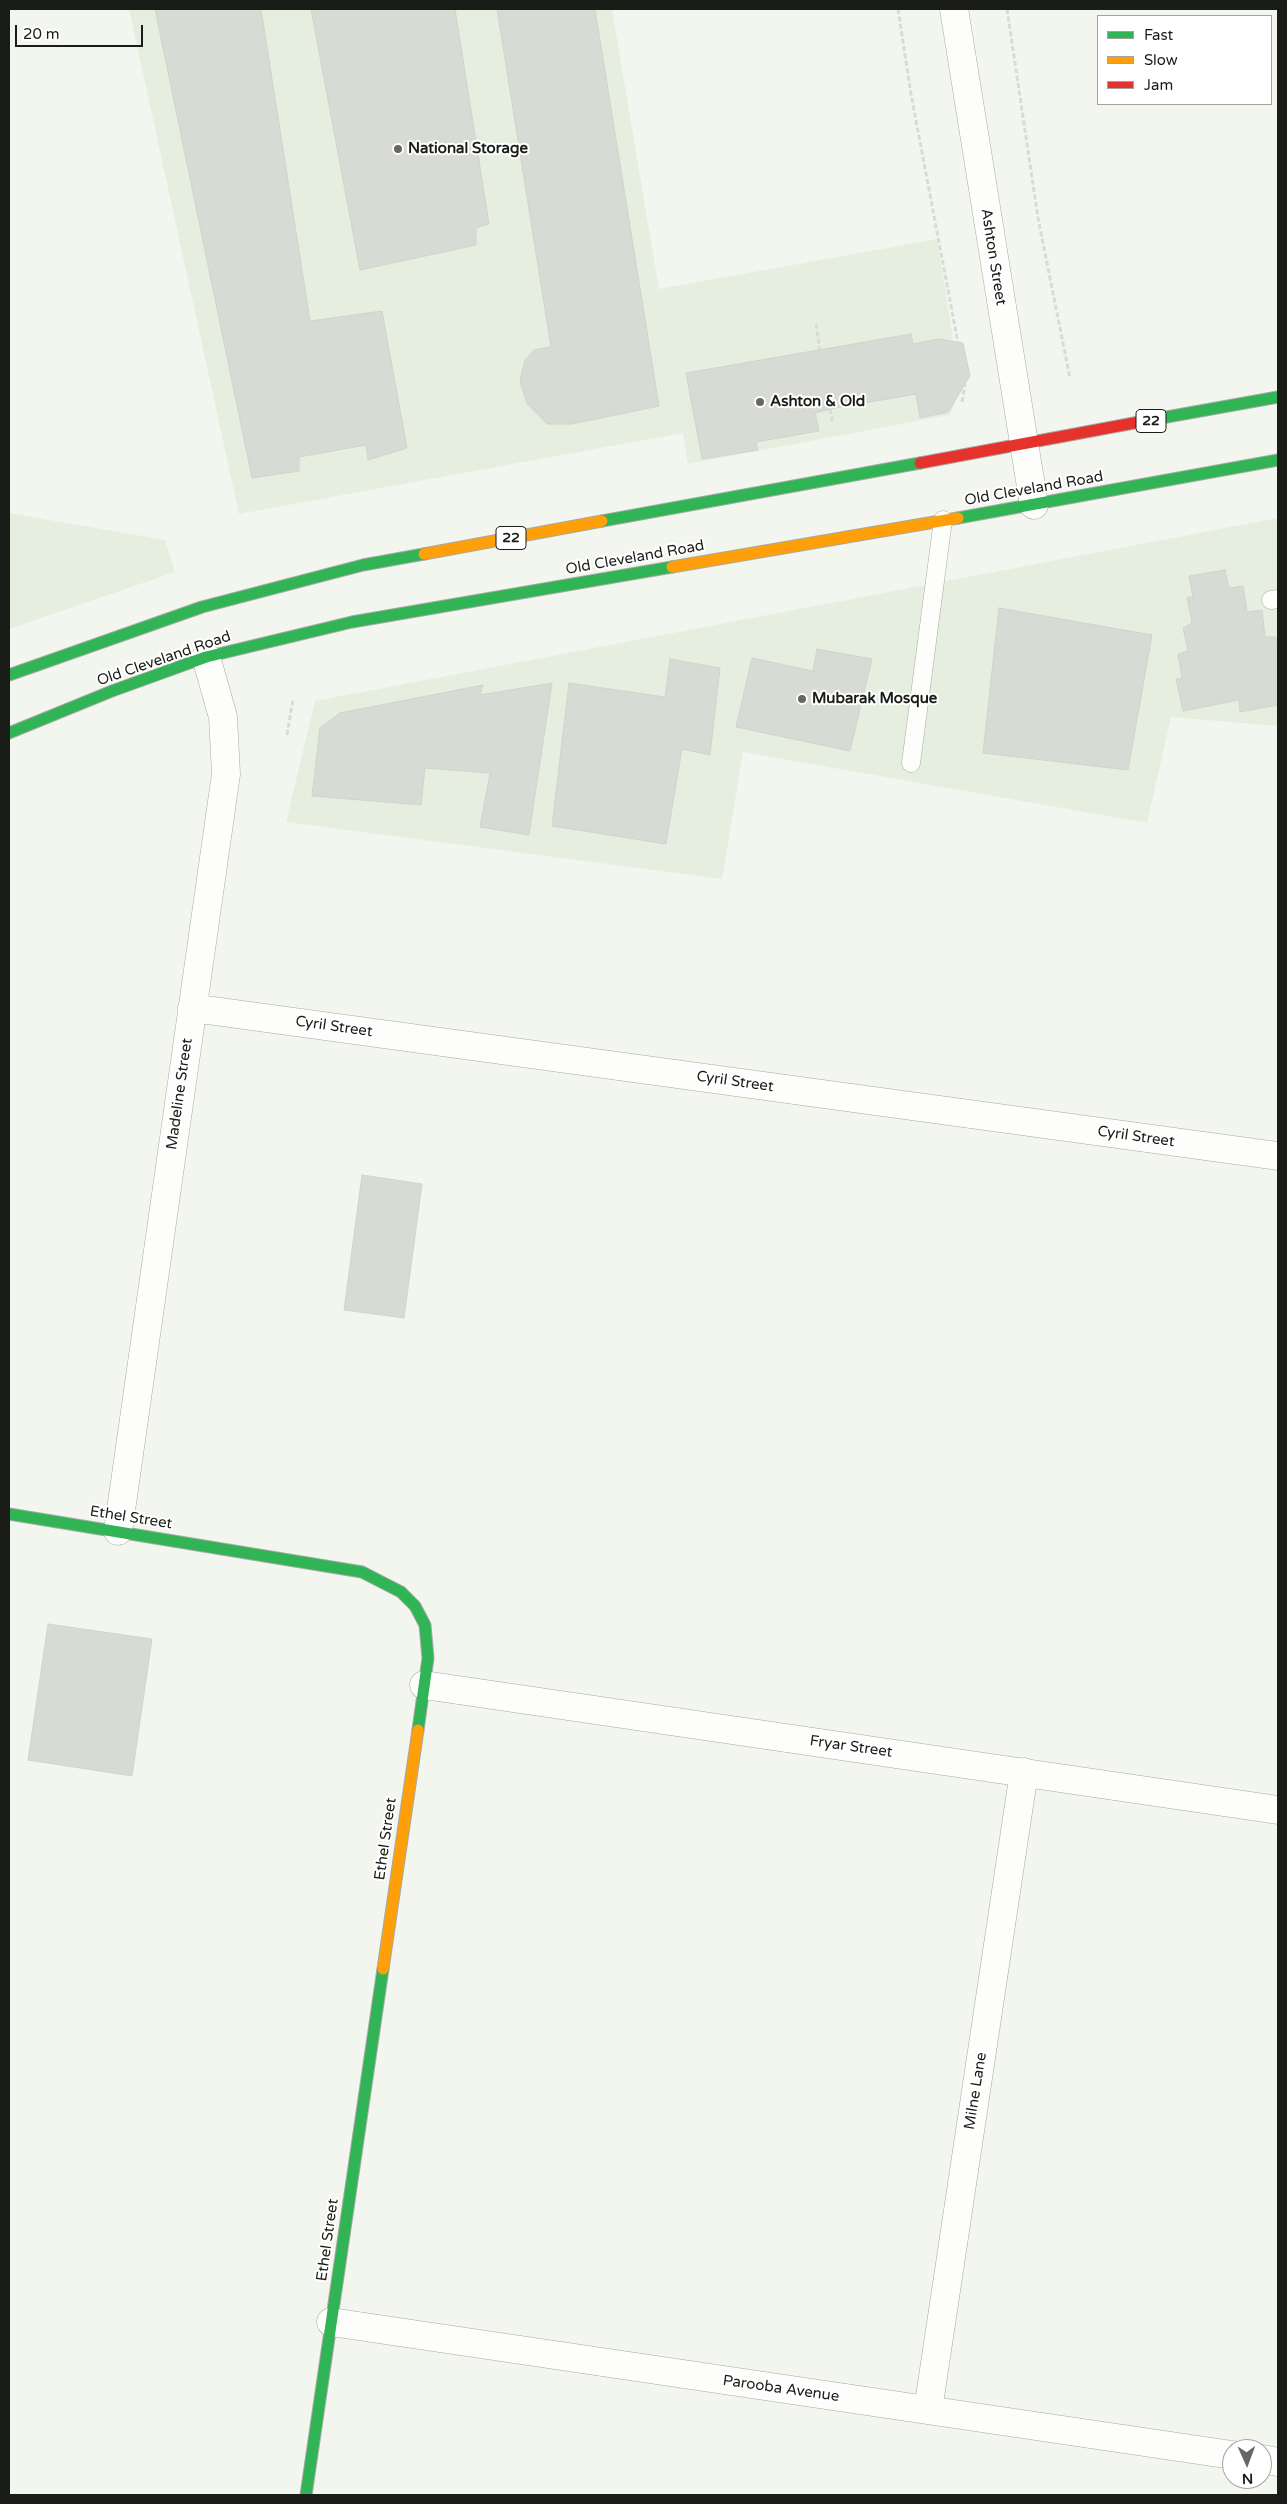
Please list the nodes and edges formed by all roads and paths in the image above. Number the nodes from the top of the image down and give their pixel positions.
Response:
1 (898, 9) edge
2 (954, 9) edge
3 (1007, 9) edge
4 (816, 324) dead end
5 (958, 343) dead end
6 (820, 350) dead end
7 (1070, 378) dead end
8 (965, 384) dead end
9 (1278, 398) edge
10 (962, 402) dead end
11 (830, 410) dead end
12 (832, 421) dead end
13 (1024, 444) junction
14 (1278, 460) edge
15 (1034, 505) junction
16 (943, 520) junction
17 (206, 657) junction
18 (9, 675) edge
19 (293, 699) dead end
20 (9, 733) edge
21 (287, 735) dead end
22 (911, 763) dead end
23 (192, 1008) junction
24 (1278, 1156) edge
25 (9, 1514) edge
26 (118, 1531) junction
27 (424, 1685) junction
28 (1024, 1772) junction
29 (1278, 1810) edge
30 (331, 2322) junction
31 (928, 2410) junction
32 (1222, 2454) edge
33 (306, 2495) edge

1 - 5 path
2 - 13 street, Ashton Street
3 - 7 path
4 - 6 path
8 - 10 path
9 - 13 main road, 22
11 - 12 path
13 - 15 street, Ashton Street
13 - 18 main road, 22
14 - 15 main road, Old Cleveland Road
15 - 16 main road, Old Cleveland Road
16 - 17 main road, Old Cleveland Road
16 - 22 lane
17 - 20 main road, Old Cleveland Road
17 - 23 street, Madeline Street
19 - 21 path
23 - 24 street, Cyril Street
23 - 26 street, Madeline Street
25 - 26 main road, Ethel Street
26 - 27 main road, Ethel Street
27 - 28 street, Fryar Street
27 - 30 main road, Ethel Street
28 - 29 street, Fryar Street
28 - 31 street, Milne Lane
30 - 31 street, Parooba Avenue
30 - 33 main road, Ethel Street
31 - 32 street, Parooba Avenue

